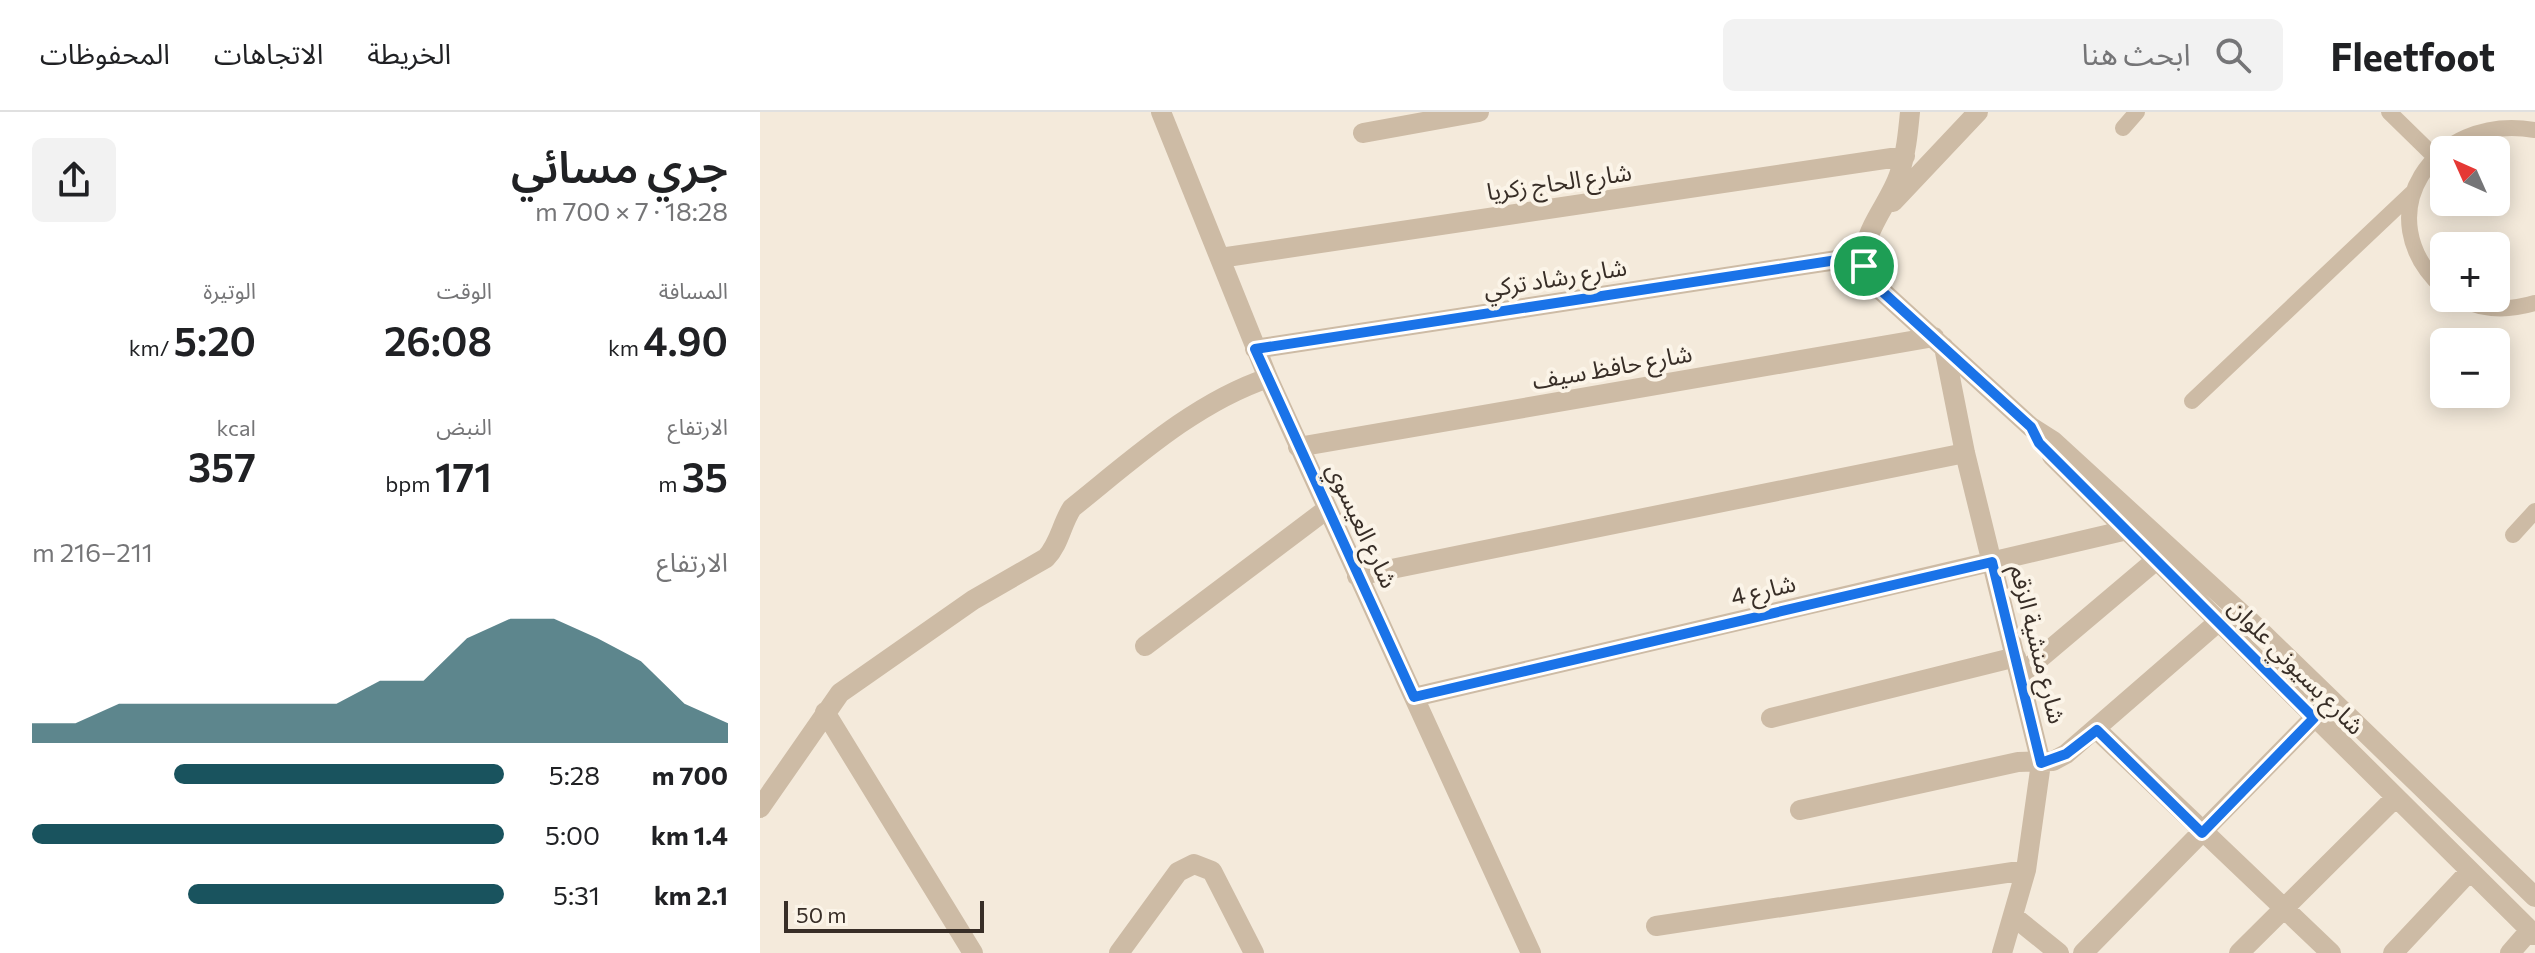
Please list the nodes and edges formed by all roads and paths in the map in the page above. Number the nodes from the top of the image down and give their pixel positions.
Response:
1 (1161, 112) edge
2 (1479, 112) edge
3 (1910, 112) edge
4 (1978, 112) edge
5 (2137, 112) edge
6 (2389, 112) edge
7 (2123, 128) dead end
8 (2535, 130) edge
9 (1363, 133) dead end
10 (2461, 136) edge
11 (2430, 152) edge
12 (1905, 156) junction
13 (2430, 160) edge
14 (2412, 193) junction
15 (1877, 219) junction
16 (1863, 256) junction
17 (1220, 258) junction
18 (2430, 272) edge
19 (2535, 303) edge
20 (2510, 309) edge
21 (1939, 342) junction
22 (1255, 349) junction
23 (1268, 378) junction
24 (2192, 401) dead end
25 (2031, 427) junction
26 (1298, 447) junction
27 (1965, 453) junction
28 (1327, 509) junction
29 (2535, 511) edge
30 (2123, 531) junction
31 (2513, 535) dead end
32 (2155, 561) junction
33 (1992, 562) junction
34 (1357, 576) junction
35 (2217, 623) junction
36 (1145, 646) dead end
37 (2018, 666) junction
38 (1414, 697) junction
39 (825, 712) junction
40 (1771, 718) dead end
41 (2314, 718) junction
42 (2097, 730) junction
43 (2041, 763) junction
44 (2395, 798) junction
45 (760, 808) edge
46 (1800, 810) dead end
47 (2202, 833) junction
48 (2026, 870) junction
49 (2470, 871) junction
50 (2535, 897) edge
51 (2283, 909) junction
52 (2013, 916) junction
53 (1656, 926) dead end
54 (2533, 933) edge
55 (973, 953) edge
56 (1119, 953) edge
57 (1254, 953) edge
58 (1531, 953) edge
59 (2002, 953) edge
60 (2059, 953) edge
61 (2083, 953) edge
62 (2239, 953) edge
63 (2331, 953) edge
64 (2393, 953) edge
65 (2510, 953) edge

1 - 17 street, شارع العيسوي
2 - 9 street
3 - 12 street
4 - 15 street
5 - 7 lane
6 - 11 lane
8 - 10 lane
12 - 15 street
12 - 17 street, شارع الحاج زكريا
13 - 14 lane
14 - 18 lane
14 - 24 lane
15 - 16 street
16 - 21 street, شارع بسيوني علوان
16 - 22 street, شارع رشاد تركي
17 - 22 street, شارع العيسوي
19 - 20 lane
21 - 25 street, شارع بسيوني علوان
21 - 26 street, شارع حافظ سيف
21 - 27 street, شارع منشية الزقم
22 - 23 street, شارع العيسوي
23 - 26 street, شارع العيسوي
23 - 39 street
25 - 30 street, شارع بسيوني علوان
25 - 50 street, شارع بسيوني علوان
26 - 28 street, شارع العيسوي
27 - 33 street, شارع منشية الزقم
27 - 34 street
28 - 34 street, شارع العيسوي
28 - 36 street
29 - 31 lane
30 - 32 street, شارع بسيوني علوان
30 - 33 street, شارع 4
32 - 35 street, شارع بسيوني علوان
32 - 37 street
33 - 37 street, شارع منشية الزقم
33 - 38 street, شارع 4
34 - 38 street, شارع العيسوي
35 - 41 street, شارع بسيوني علوان
35 - 42 street
37 - 40 street
37 - 43 street, شارع منشية الزقم
38 - 58 street, شارع العيسوي
39 - 45 street
39 - 55 street
41 - 44 street, شارع بسيوني علوان
41 - 47 street
42 - 43 street
42 - 47 street
43 - 46 street
43 - 48 street, شارع منشية الزقم
44 - 49 street, شارع بسيوني علوان
44 - 51 street
47 - 51 street
47 - 61 street
48 - 52 street, شارع منشية الزقم
48 - 53 street
49 - 54 street, شارع بسيوني علوان
49 - 64 street
51 - 62 street
51 - 63 street
52 - 59 street, شارع منشية الزقم
52 - 60 street
54 - 65 street
56 - 57 street

